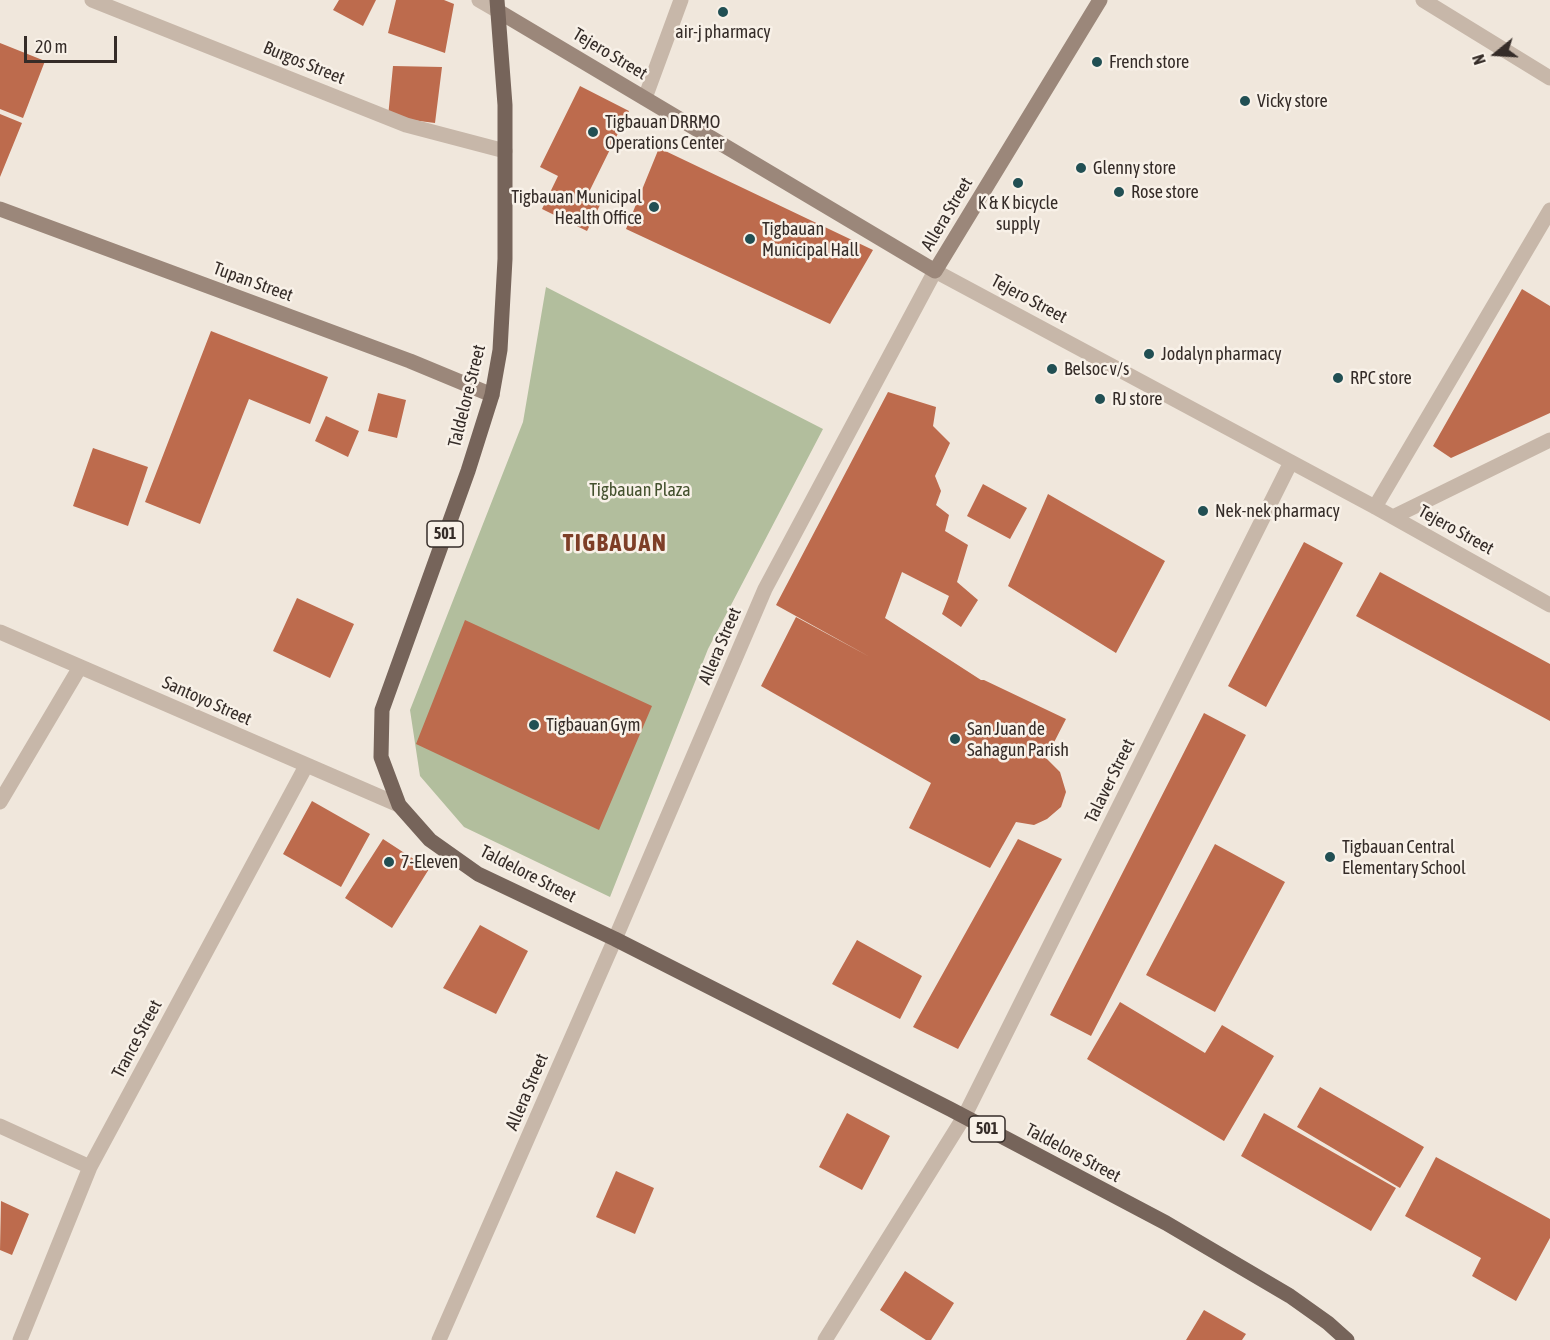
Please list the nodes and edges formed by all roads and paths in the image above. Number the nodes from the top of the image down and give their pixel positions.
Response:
1 (92, 0) edge
2 (479, 0) edge
3 (681, 0) edge
4 (1100, 0) edge
5 (1423, 0) edge
6 (498, 5) edge
7 (1550, 78) edge
8 (645, 98) junction
9 (505, 151) junction
10 (0, 209) edge
11 (1550, 210) edge
12 (935, 271) junction
13 (492, 395) junction
14 (1550, 440) edge
15 (1291, 462) junction
16 (1375, 507) junction
17 (1393, 517) junction
18 (1550, 605) edge
19 (0, 632) edge
20 (80, 667) junction
21 (306, 765) junction
22 (0, 802) edge
23 (399, 805) junction
24 (615, 939) junction
25 (964, 1117) junction
26 (0, 1126) edge
27 (90, 1167) junction
28 (20, 1340) edge
29 (440, 1340) edge
30 (825, 1340) edge
31 (1347, 1340) edge

1 - 9 street, Burgos Street
2 - 6 street
3 - 8 street
4 - 12 street, Allera Street
5 - 7 street
6 - 8 street, Tejero Street
6 - 9 main road, Taldelore Street / 501
8 - 12 street, Tejero Street
9 - 13 main road, Taldelore Street / 501
10 - 13 street, Tupan Street
11 - 16 street
12 - 15 street, Tejero Street
12 - 24 street, Allera Street
13 - 23 main road, Taldelore Street / 501
14 - 17 street
15 - 16 street, Tejero Street
15 - 25 street, Talaver Street
16 - 17 street, Tejero Street
17 - 18 street, Tejero Street
19 - 20 street, Santoyo Street
20 - 21 street, Santoyo Street
20 - 22 street
21 - 23 street, Santoyo Street
21 - 27 street, Trance Street
23 - 24 main road, Taldelore Street / 501
24 - 25 main road, Taldelore Street / 501
24 - 29 street, Allera Street
25 - 30 street, Talaver Street
25 - 31 main road, Taldelore Street / 501
26 - 27 street
27 - 28 street, Trance Street

